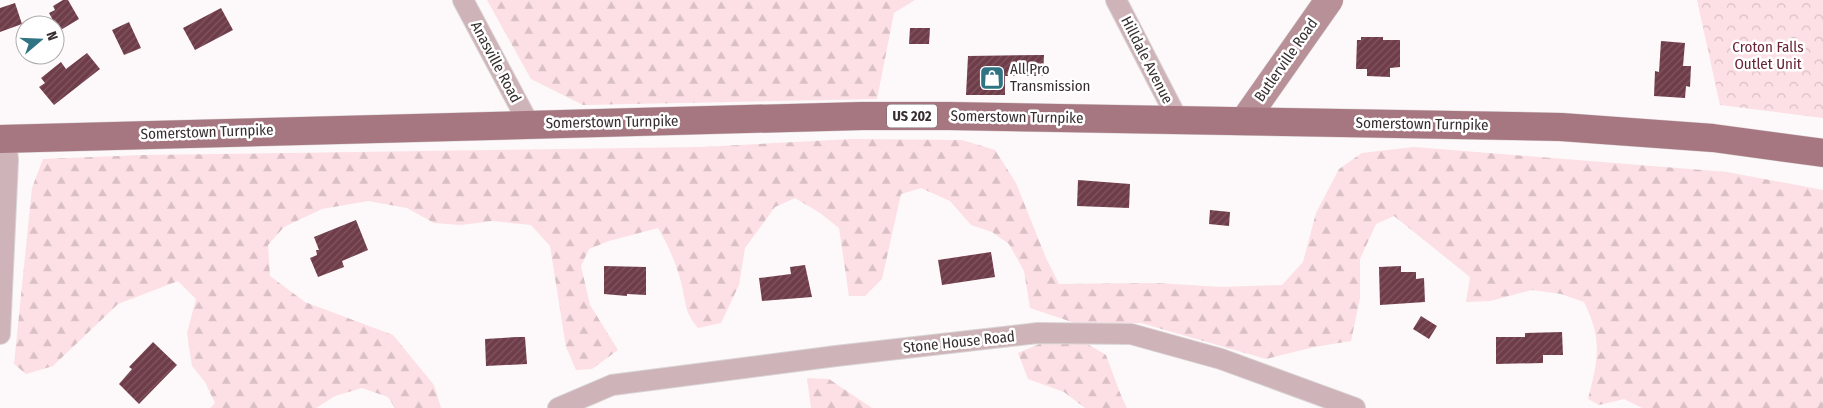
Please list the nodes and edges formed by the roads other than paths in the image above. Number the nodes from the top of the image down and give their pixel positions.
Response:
1 (463, 0) edge
2 (1116, 0) edge
3 (1329, 0) edge
4 (1178, 120) junction
5 (1244, 121) junction
6 (529, 124) junction
7 (3, 139) edge
8 (1823, 153) edge
9 (0, 334) edge
10 (558, 408) edge
11 (1355, 408) edge

1 - 6 street, Anasville Road
2 - 4 street, Hilldale Avenue
3 - 5 street, Butlerville Road
4 - 5 main road, Somerstown Turnpike / US 202
4 - 6 main road, Somerstown Turnpike / US 202
5 - 8 main road, Somerstown Turnpike / US 202
6 - 7 main road, Somerstown Turnpike / US 202
7 - 9 street
10 - 11 street, Stone House Road

